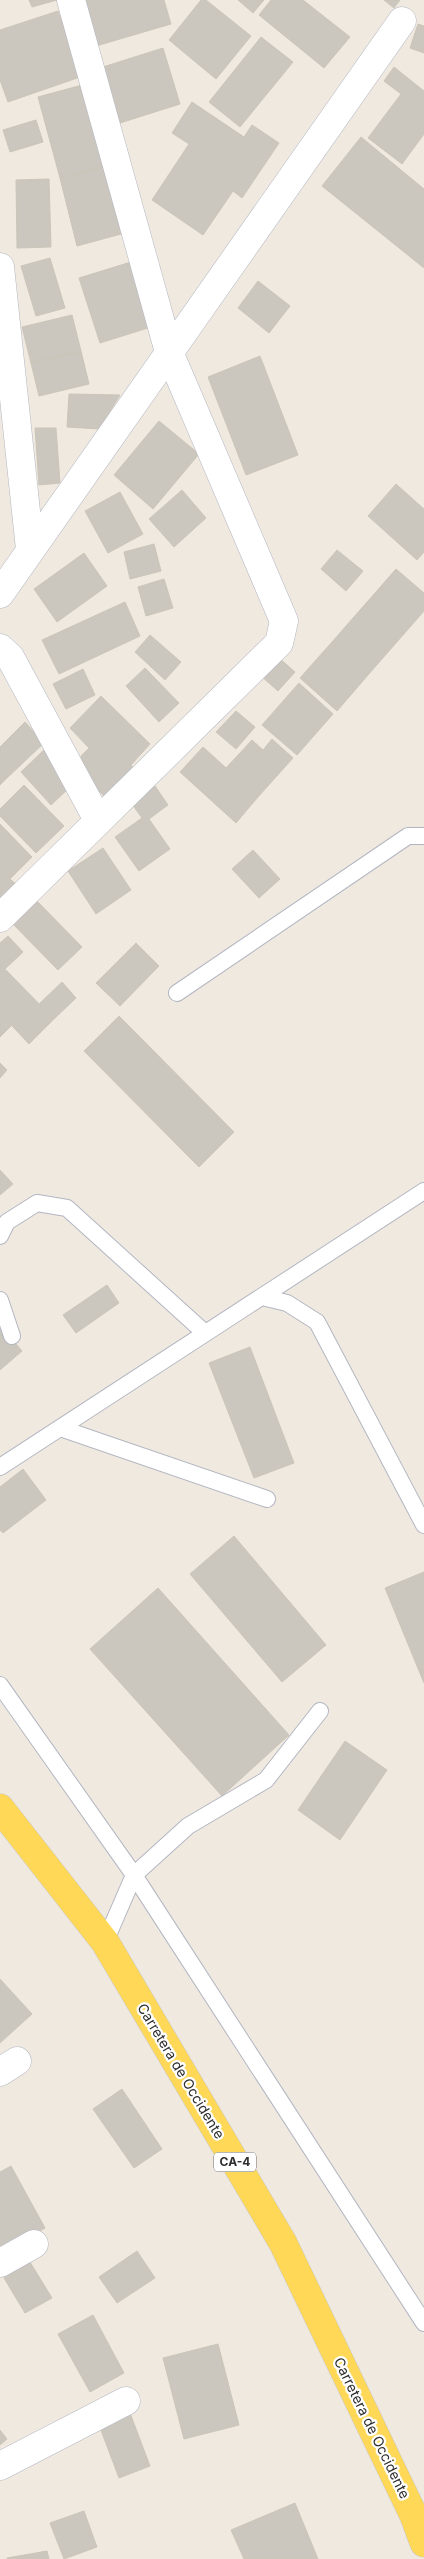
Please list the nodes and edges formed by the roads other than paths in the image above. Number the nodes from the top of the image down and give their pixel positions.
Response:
1 (71, 0) edge
2 (402, 21) dead end
3 (0, 267) edge
4 (169, 352) junction
5 (30, 549) junction
6 (0, 594) edge
7 (0, 648) edge
8 (98, 820) junction
9 (424, 836) edge
10 (0, 918) edge
11 (177, 993) dead end
12 (424, 1191) edge
13 (0, 1236) edge
14 (262, 1297) junction
15 (0, 1300) edge
16 (205, 1333) junction
17 (12, 1336) dead end
18 (60, 1428) junction
19 (0, 1467) edge
20 (267, 1499) dead end
21 (424, 1525) edge
22 (0, 1685) edge
23 (320, 1711) dead end
24 (0, 1808) edge
25 (134, 1875) junction
26 (105, 1942) junction
27 (34, 2244) dead end
28 (0, 2264) edge
29 (424, 2322) edge
30 (126, 2401) dead end
31 (0, 2466) edge
32 (424, 2542) edge

1 - 4 street
2 - 4 street
3 - 5 street
4 - 5 street
4 - 8 street
5 - 6 street
7 - 8 street
8 - 10 street
9 - 11 lane
12 - 14 lane
13 - 16 lane
14 - 16 lane
14 - 21 lane
15 - 17 lane
16 - 18 lane
18 - 19 lane
18 - 20 lane
22 - 25 lane
23 - 25 lane
24 - 26 main road, Carretera de Occidente / CA-4
25 - 26 lane
25 - 29 lane
26 - 32 main road, Carretera de Occidente / CA-4
27 - 28 street
30 - 31 street

